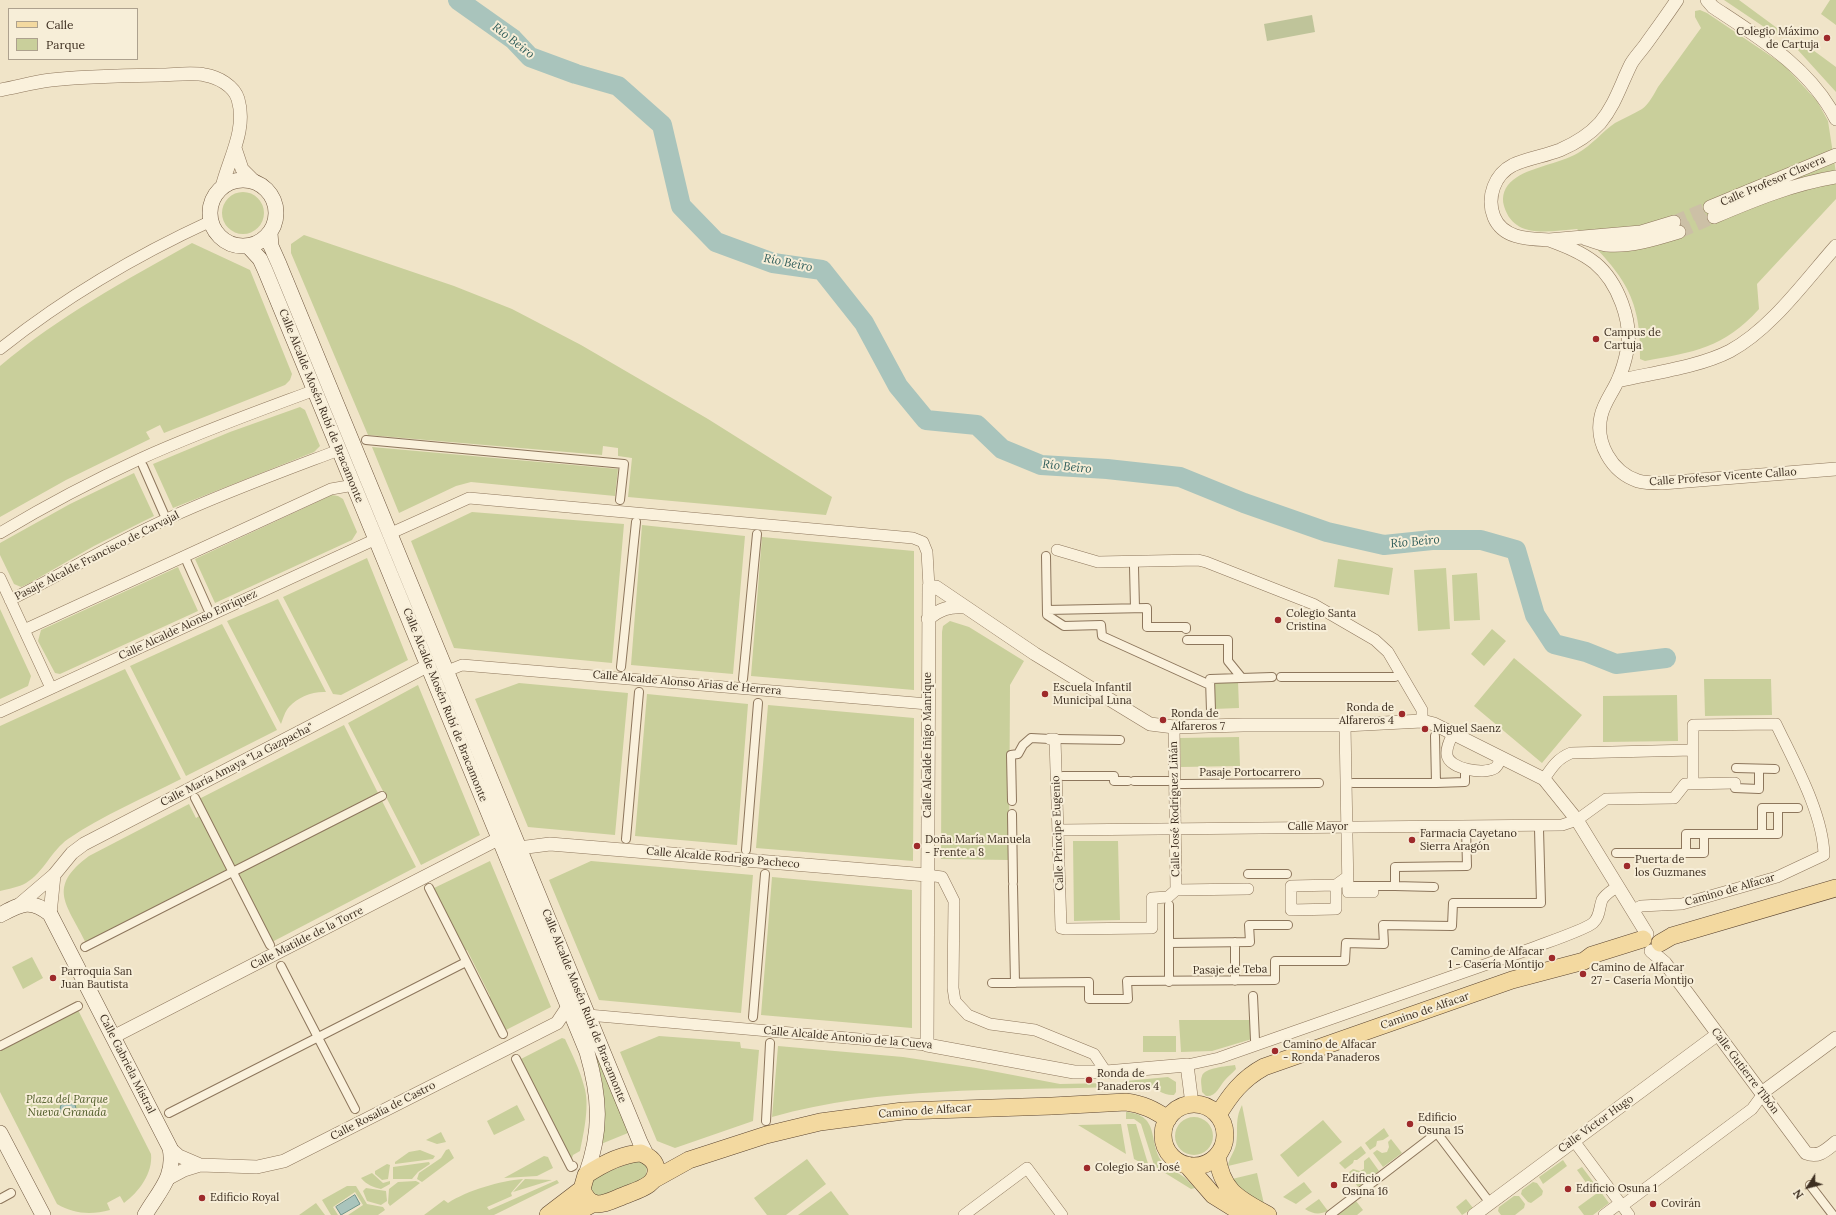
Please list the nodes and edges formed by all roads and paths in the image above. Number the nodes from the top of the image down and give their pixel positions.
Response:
1 (1678, 0) edge
2 (1707, 0) edge
3 (0, 90) edge
4 (1836, 119) edge
5 (235, 148) junction
6 (1836, 155) edge
7 (1836, 177) edge
8 (254, 181) junction
9 (222, 187) junction
10 (211, 221) junction
11 (1676, 227) tunnel mouth
12 (270, 233) junction
13 (1549, 240) junction
14 (248, 246) junction
15 (1836, 246) edge
16 (0, 349) edge
17 (1618, 381) junction
18 (315, 390) junction
19 (366, 440) dead end
20 (339, 450) junction
21 (142, 466) dead end
22 (1836, 469) edge
23 (354, 485) junction
24 (620, 500) dead end
25 (164, 514) dead end
26 (636, 522) dead end
27 (0, 533) edge
28 (757, 534) dead end
29 (383, 537) junction
30 (923, 542) joint
31 (1057, 550) dead end
32 (1046, 556) dead end
33 (187, 562) dead end
34 (1134, 567) dead end
35 (0, 578) edge
36 (929, 587) junction
37 (10, 600) junction
38 (964, 608) junction
39 (1135, 608) junction
40 (208, 609) dead end
41 (1047, 610) junction
42 (928, 619) junction
43 (1186, 629) dead end
44 (24, 630) junction
45 (1187, 640) dead end
46 (428, 665) junction
47 (621, 667) dead end
48 (446, 671) junction
49 (1395, 676) dead end
50 (1241, 677) junction
51 (1272, 677) dead end
52 (1281, 677) dead end
53 (743, 678) dead end
54 (1210, 685) junction
55 (51, 688) junction
56 (639, 692) dead end
57 (758, 703) dead end
58 (928, 704) junction
59 (1211, 710) dead end
60 (0, 712) edge
61 (1422, 721) junction
62 (1345, 725) junction
63 (1174, 727) junction
64 (1453, 734) junction
65 (1435, 736) dead end
66 (1053, 739) junction
67 (1120, 740) dead end
68 (1693, 750) junction
69 (1501, 758) junction
70 (1736, 768) dead end
71 (1760, 769) junction
72 (1775, 769) dead end
73 (1465, 774) dead end
74 (1062, 776) dead end
75 (1544, 779) junction
76 (1168, 781) dead end
77 (1319, 783) dead end
78 (1353, 783) dead end
79 (1436, 783) junction
80 (1693, 783) junction
81 (1181, 784) dead end
82 (1735, 786) joint
83 (382, 796) dead end
84 (195, 798) dead end
85 (1012, 801) dead end
86 (1778, 808) junction
87 (1798, 808) dead end
88 (1012, 814) dead end
89 (1577, 820) junction
90 (1346, 826) junction
91 (1466, 828) dead end
92 (1539, 828) dead end
93 (1059, 830) junction
94 (1175, 830) junction
95 (1704, 834) junction
96 (1762, 834) junction
97 (500, 838) junction
98 (626, 839) dead end
99 (519, 848) junction
100 (746, 850) dead end
101 (1616, 852) dead end
102 (1686, 853) junction
103 (233, 872) junction
104 (765, 874) dead end
105 (1248, 874) dead end
106 (1287, 874) dead end
107 (54, 875) junction
108 (927, 875) junction
109 (1347, 877) junction
110 (1336, 885) dead end
111 (1354, 886) dead end
112 (1395, 886) junction
113 (1618, 886) junction
114 (1434, 887) dead end
115 (428, 888) dead end
116 (1836, 888) edge
117 (1248, 889) dead end
118 (1176, 890) junction
119 (1373, 892) dead end
120 (20, 904) junction
121 (1169, 905) dead end
122 (50, 914) junction
123 (0, 915) edge
124 (1288, 925) dead end
125 (1650, 939) junction
126 (1235, 942) junction
127 (1169, 943) junction
128 (270, 945) dead end
129 (85, 947) dead end
130 (466, 962) junction
131 (281, 966) dead end
132 (1235, 981) junction
133 (1169, 982) junction
134 (992, 983) dead end
135 (1015, 983) junction
136 (1253, 996) dead end
137 (569, 1005) junction
138 (78, 1006) dead end
139 (588, 1015) junction
140 (753, 1017) dead end
141 (557, 1022) junction
142 (578, 1026) junction
143 (503, 1034) dead end
144 (1718, 1034) junction
145 (113, 1037) junction
146 (318, 1037) junction
147 (1836, 1038) edge
148 (1255, 1040) dead end
149 (770, 1043) dead end
150 (927, 1045) junction
151 (0, 1046) edge
152 (516, 1059) dead end
153 (1187, 1065) junction
154 (1106, 1072) junction
155 (1763, 1094) junction
156 (1192, 1104) junction
157 (355, 1110) dead end
158 (170, 1113) dead end
159 (1218, 1115) junction
160 (1168, 1119) junction
161 (766, 1121) dead end
162 (0, 1133) edge
163 (1574, 1141) junction
164 (1836, 1142) edge
165 (170, 1148) junction
166 (1218, 1156) junction
167 (650, 1158) junction
168 (684, 1162) junction
169 (200, 1165) junction
170 (1187, 1165) junction
171 (169, 1178) junction
172 (653, 1180) junction
173 (1810, 1185) dead end
174 (587, 1192) edge
175 (12, 1193) dead end
176 (0, 1199) edge
177 (1490, 1203) junction
178 (1624, 1208) edge
179 (41, 1214) edge
180 (550, 1214) edge
181 (576, 1214) edge
182 (145, 1215) edge
183 (964, 1215) edge
184 (1062, 1215) edge
185 (1245, 1215) edge
186 (1268, 1215) edge
187 (1330, 1215) edge
188 (1474, 1215) edge
189 (1604, 1215) edge
190 (1833, 1215) edge

1 - 13 street
2 - 4 street
3 - 5 street
5 - 8 street
5 - 9 street
6 - 7 street, Calle Profesor Clavera
8 - 9 main road
8 - 12 main road
9 - 10 main road
10 - 14 main road
10 - 16 street
11 - 13 street
12 - 14 main road
12 - 29 main road, Calle Alcalde Mosén Rubí de Bracamonte
13 - 17 street, Calle Profesor Vicente Callao
14 - 18 main road, Calle Alcalde Mosén Rubí de Bracamonte
15 - 17 street
17 - 22 street, Calle Profesor Vicente Callao
18 - 20 main road, Calle Alcalde Mosén Rubí de Bracamonte
18 - 27 street
19 - 24 street
20 - 23 main road, Calle Alcalde Mosén Rubí de Bracamonte
20 - 37 street, Pasaje Alcalde Francisco de Carvajal
21 - 25 street
23 - 29 main road, Calle Alcalde Mosén Rubí de Bracamonte
23 - 44 street
26 - 47 street
28 - 53 street
29 - 30 street, Calle Alcalde Alonso Enríquez
29 - 46 main road, Calle Alcalde Mosén Rubí de Bracamonte
29 - 48 main road, Calle Alcalde Mosén Rubí de Bracamonte
29 - 55 street, Calle Alcalde Alonso Enríquez
30 - 36 street, Calle Alcalde Iñigo Manrique
31 - 61 street
32 - 41 street
33 - 40 street
34 - 39 street
35 - 37 street
36 - 38 street
36 - 42 street, Calle Alcalde Iñigo Manrique
37 - 44 street
38 - 42 street
38 - 63 street
39 - 41 street
39 - 43 street
41 - 54 street
42 - 58 street, Calle Alcalde Iñigo Manrique
44 - 55 street
45 - 50 street
46 - 97 main road, Calle Alcalde Mosén Rubí de Bracamonte
46 - 107 street, Calle María Amaya "La Gazpacha"
48 - 58 street, Calle Alcalde Alonso Arias de Herrera
48 - 99 main road, Calle Alcalde Mosén Rubí de Bracamonte
49 - 52 street
50 - 51 street
50 - 54 street
54 - 59 street
55 - 60 street, Calle Alcalde Alonso Enríquez
56 - 98 street
57 - 100 street
58 - 108 street, Calle Alcalde Iñigo Manrique
61 - 62 street
61 - 64 street
62 - 63 street
62 - 90 street
63 - 94 street, Calle José Rodríguez Liñán
64 - 69 street
64 - 69 street
65 - 79 street
66 - 67 street
66 - 85 street
66 - 93 street, Calle Príncipe Eugenio
68 - 75 street
68 - 80 street
68 - 125 street, Camino de Alfacar
69 - 75 street
70 - 71 street
71 - 72 street
71 - 82 street
73 - 79 street
74 - 76 street
75 - 89 street, Calle Gutierre Tibón
77 - 81 street, Pasaje Portocarrero
78 - 79 street
80 - 82 street
80 - 89 street
83 - 103 street
84 - 103 street
86 - 87 street
86 - 96 street
86 - 96 street
88 - 135 street
89 - 90 street, Calle Mayor
89 - 113 street, Calle Gutierre Tibón
90 - 94 street, Calle Mayor
90 - 109 street
91 - 112 street
92 - 132 street, Pasaje de Teba
93 - 94 street, Calle Mayor
93 - 118 street, Calle Príncipe Eugenio
94 - 118 street, Calle José Rodríguez Liñán
95 - 96 street
95 - 102 street
95 - 102 street
97 - 137 main road, Calle Alcalde Mosén Rubí de Bracamonte
97 - 145 street, Calle Matilde de la Torre
99 - 108 street, Calle Alcalde Rodrigo Pacheco
99 - 139 main road, Calle Alcalde Mosén Rubí de Bracamonte
101 - 102 street
103 - 128 street
103 - 129 street
104 - 140 street
105 - 106 street
107 - 120 street, Calle María Amaya "La Gazpacha"
107 - 122 street
108 - 150 street, Calle Alcalde Iñigo Manrique
108 - 154 street
109 - 110 street
109 - 119 street
111 - 112 street
112 - 114 street
113 - 125 street, Calle Gutierre Tibón
113 - 153 street
115 - 130 street
116 - 125 main road, Camino de Alfacar
117 - 118 street
120 - 122 main road
120 - 123 main road
121 - 127 street
122 - 145 main road, Calle Gabriela Mistral
124 - 126 street
125 - 144 street, Calle Gutierre Tibón
125 - 159 main road, Camino de Alfacar
126 - 127 street
126 - 132 street
127 - 133 street
130 - 143 street
130 - 146 street
131 - 146 street
132 - 133 street, Pasaje de Teba
133 - 135 street, Pasaje de Teba
134 - 135 street, Pasaje de Teba
136 - 148 street
137 - 141 street, Calle Rosalía de Castro
137 - 142 main road, Calle Alcalde Mosén Rubí de Bracamonte
138 - 151 street
139 - 150 street, Calle Alcalde Antonio de la Cueva
139 - 167 main road, Calle Alcalde Mosén Rubí de Bracamonte
141 - 142 street
141 - 169 street, Calle Rosalía de Castro
142 - 174 main road, Calle Alcalde Mosén Rubí de Bracamonte
144 - 155 street, Calle Gutierre Tibón
144 - 163 street, Calle Víctor Hugo
145 - 165 main road, Calle Gabriela Mistral
146 - 157 street
146 - 158 street
147 - 155 street
149 - 161 street
150 - 154 street, Calle Alcalde Antonio de la Cueva
152 - 174 street
153 - 154 street, Calle Alcalde Antonio de la Cueva
153 - 156 street
155 - 164 street, Calle Gutierre Tibón
155 - 178 street
156 - 159 main road
156 - 160 main road
159 - 166 main road
160 - 168 main road, Camino de Alfacar
160 - 170 main road
162 - 179 main road
163 - 177 street, Calle Víctor Hugo
163 - 178 street
165 - 169 street, Calle Rosalía de Castro
165 - 171 main road, Calle Gabriela Mistral
166 - 170 main road
166 - 186 main road
167 - 168 main road, Camino de Alfacar
167 - 172 main road
167 - 174 main road, Camino de Alfacar
168 - 172 main road, Camino de Alfacar
169 - 171 street, Calle Rosalía de Castro
170 - 185 main road
171 - 182 main road, Calle Gabriela Mistral
172 - 174 main road, Camino de Alfacar
173 - 190 street
174 - 180 main road
174 - 181 main road
175 - 176 street
177 - 187 street
177 - 188 street, Calle Víctor Hugo
178 - 189 street
180 - 181 main road
183 - 184 street

